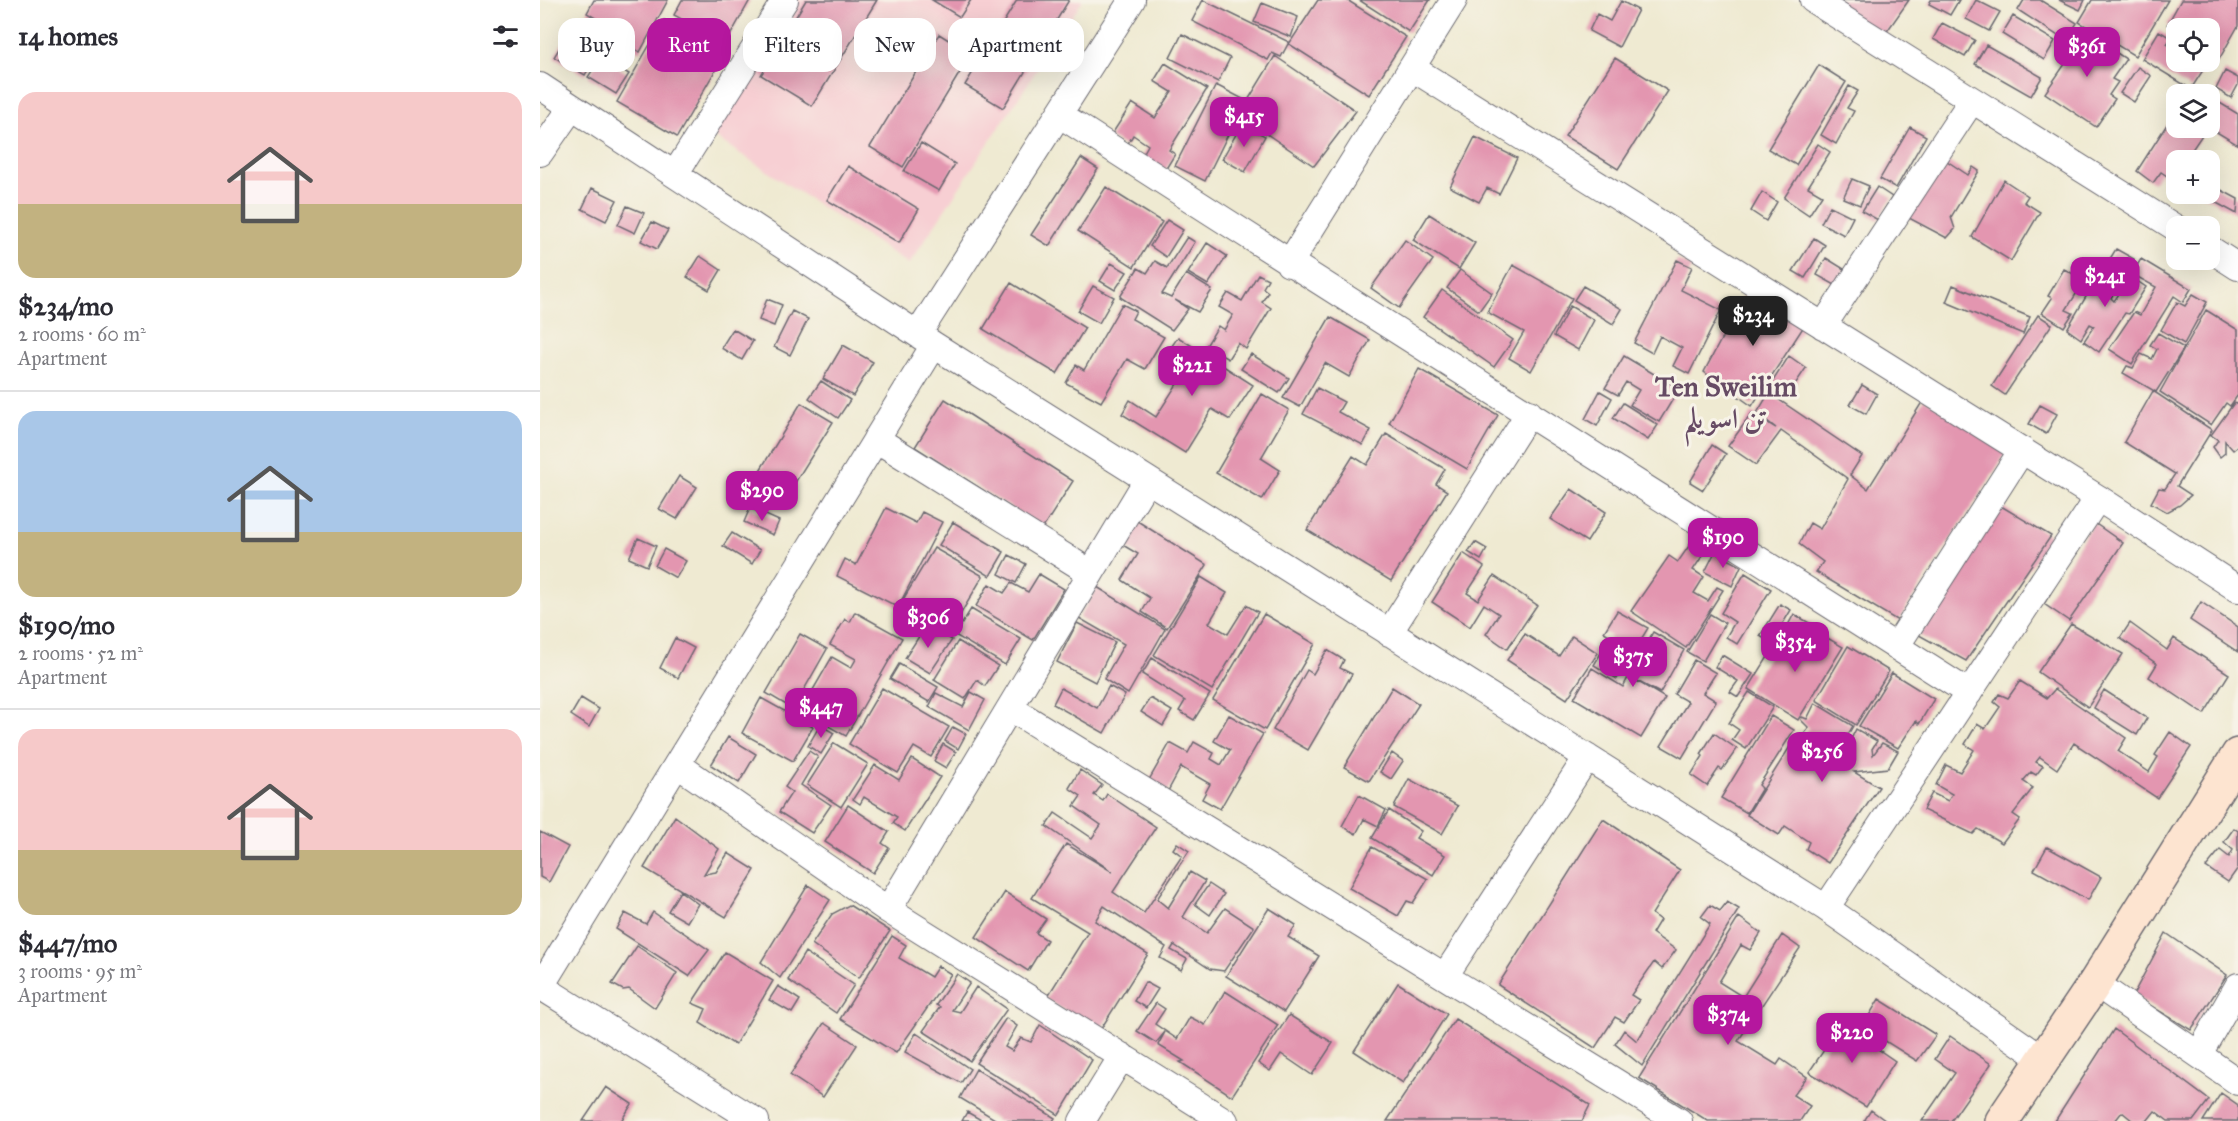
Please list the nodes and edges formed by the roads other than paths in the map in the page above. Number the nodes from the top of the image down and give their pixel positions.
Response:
1 (785, 0) edge
2 (1132, 0) edge
3 (1454, 0) edge
4 (1813, 0) edge
5 (1412, 68) junction
6 (540, 86) edge
7 (1972, 100) junction
8 (572, 107) junction
9 (1059, 114) junction
10 (540, 153) edge
11 (675, 174) junction
12 (2166, 222) edge
13 (2220, 255) edge
14 (1289, 264) junction
15 (2238, 266) edge
16 (1823, 326) junction
17 (926, 339) junction
18 (1529, 413) junction
19 (876, 439) junction
20 (2022, 450) junction
21 (1147, 480) junction
22 (2098, 498) junction
23 (1091, 573) junction
24 (2238, 590) edge
25 (1389, 633) junction
26 (1896, 646) junction
27 (1969, 693) junction
28 (1010, 708) junction
29 (2238, 755) edge
30 (1587, 757) junction
31 (678, 765) junction
32 (1826, 908) junction
33 (888, 909) junction
34 (1445, 976) junction
35 (2095, 983) junction
36 (540, 986) edge
37 (2238, 986) edge
38 (2199, 1053) junction
39 (1122, 1056) junction
40 (2044, 1060) junction
41 (2238, 1082) edge
42 (756, 1121) edge
43 (1082, 1121) edge
44 (1225, 1121) edge
45 (1679, 1121) edge
46 (2002, 1121) edge

1 - 11 street
2 - 9 street
3 - 5 street
4 - 7 street
5 - 14 street
5 - 16 street
6 - 8 street
7 - 12 street
7 - 16 street
8 - 10 street
8 - 11 street
9 - 14 street
9 - 17 street
11 - 17 street
13 - 15 street
14 - 18 street
16 - 20 street
17 - 19 street
17 - 21 street
18 - 25 street
18 - 26 street
19 - 23 street
19 - 31 street
20 - 22 street
20 - 26 street
21 - 23 street
21 - 25 street
22 - 24 street
22 - 27 street
23 - 28 street
25 - 30 street
26 - 27 street
27 - 32 street
28 - 33 street
28 - 34 street
29 - 35 street
30 - 32 street
30 - 34 street
31 - 33 street
31 - 36 street
32 - 40 street
33 - 39 street
34 - 45 street
35 - 38 street
35 - 40 street
36 - 42 street
37 - 38 street
38 - 41 street
39 - 43 street
39 - 44 street
40 - 46 street

